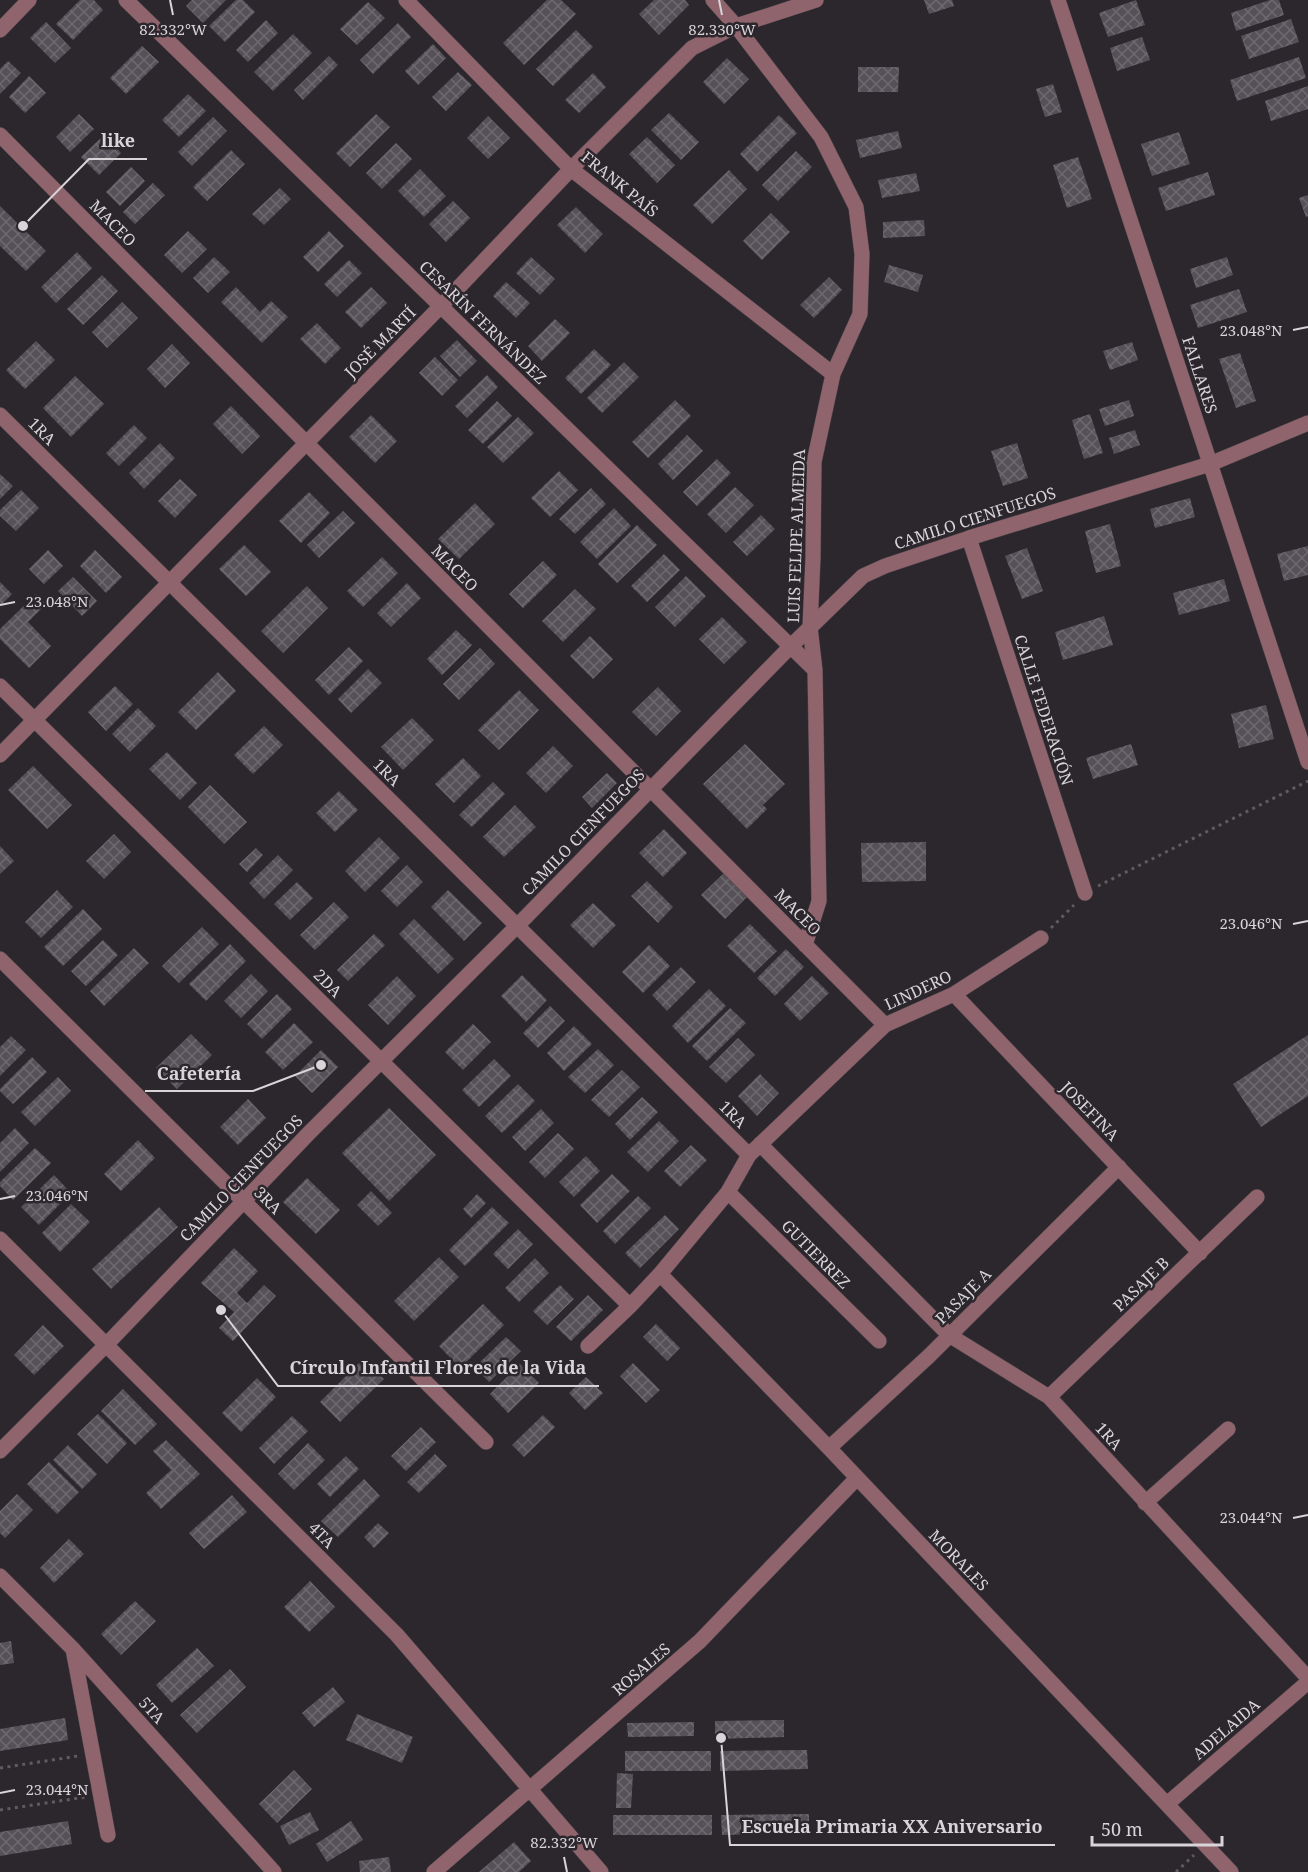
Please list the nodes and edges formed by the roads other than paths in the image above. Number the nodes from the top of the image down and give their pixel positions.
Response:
1 (29, 0) edge
2 (126, 0) edge
3 (406, 0) edge
4 (713, 0) edge
5 (816, 0) edge
6 (1058, 0) edge
7 (736, 26) junction
8 (0, 30) edge
9 (0, 135) edge
10 (571, 169) junction
11 (441, 306) junction
12 (833, 374) junction
13 (0, 415) edge
14 (1308, 423) edge
15 (305, 442) junction
16 (1210, 464) junction
17 (969, 538) junction
18 (170, 582) junction
19 (810, 627) junction
20 (791, 646) junction
21 (815, 670) junction
22 (0, 686) edge
23 (35, 720) junction
24 (0, 756) edge
25 (1308, 762) edge
26 (650, 789) junction
27 (1085, 893) road end
28 (517, 926) junction
29 (1041, 938) road end
30 (805, 945) junction
31 (0, 959) edge
32 (954, 994) junction
33 (885, 1026) junction
34 (381, 1061) junction
35 (760, 1144) junction
36 (749, 1155) junction
37 (1119, 1167) junction
38 (728, 1192) junction
39 (1257, 1197) dead end
40 (243, 1200) junction
41 (0, 1239) edge
42 (1200, 1253) junction
43 (660, 1274) junction
44 (630, 1306) junction
45 (949, 1335) junction
46 (879, 1341) dead end
47 (106, 1345) junction
48 (588, 1346) dead end
49 (1049, 1397) junction
50 (1228, 1429) dead end
51 (486, 1442) dead end
52 (830, 1448) junction
53 (0, 1451) edge
54 (857, 1478) junction
55 (1146, 1503) junction
56 (0, 1576) edge
57 (74, 1649) junction
58 (1308, 1680) edge
59 (529, 1789) junction
60 (1167, 1804) junction
61 (108, 1835) dead end
62 (274, 1872) edge
63 (434, 1872) edge
64 (601, 1872) edge
65 (1231, 1872) edge

1 - 8 street
2 - 11 street, CESARÍN FERNÁNDEZ
3 - 10 street, FRANK PAÍS
4 - 7 street, LUIS FELIPE ALMEIDA
5 - 7 street, JOSÉ MARTÍ
6 - 16 street, FALLARES
7 - 10 street, JOSÉ MARTÍ
7 - 12 street, LUIS FELIPE ALMEIDA
9 - 15 street, MACEO
10 - 11 street, JOSÉ MARTÍ
10 - 12 street, FRANK PAÍS
11 - 15 street, JOSÉ MARTÍ
11 - 20 street, CESARÍN FERNÁNDEZ
12 - 19 street, LUIS FELIPE ALMEIDA
13 - 18 street, 1RA
14 - 16 street, CAMILO CIENFUEGOS
15 - 18 street, JOSÉ MARTÍ
15 - 26 street, MACEO
16 - 17 street, CAMILO CIENFUEGOS
16 - 25 street, FALLARES
17 - 19 street, CAMILO CIENFUEGOS
17 - 27 street, CALLE FEDERACIÓN
18 - 23 street, JOSÉ MARTÍ
18 - 28 street, 1RA
19 - 20 street, CAMILO CIENFUEGOS
19 - 21 street, LUIS FELIPE ALMEIDA
20 - 21 street, CESARÍN FERNÁNDEZ
20 - 26 street, CAMILO CIENFUEGOS
21 - 30 street, LUIS FELIPE ALMEIDA
22 - 23 street, 2DA
23 - 24 street, JOSÉ MARTÍ
23 - 34 street, 2DA
26 - 28 street, CAMILO CIENFUEGOS
26 - 30 street, MACEO
28 - 34 street, CAMILO CIENFUEGOS
28 - 36 street, 1RA
29 - 32 street, LINDERO
30 - 33 street, MACEO
31 - 40 street, 3RA
32 - 33 street, LINDERO
32 - 37 street, JOSEFINA
33 - 35 street, LINDERO
34 - 40 street, CAMILO CIENFUEGOS
34 - 44 street, 2DA
35 - 36 street, LINDERO
35 - 45 street, 1RA
36 - 38 street, LINDERO
37 - 42 street, JOSEFINA
37 - 45 street, PASAJE A
38 - 43 street, LINDERO
38 - 46 street, GUTIERREZ
39 - 42 street, PASAJE B
40 - 47 street, CAMILO CIENFUEGOS
40 - 51 street, 3RA
41 - 47 street, 4TA
42 - 49 street, PASAJE B
43 - 44 street, LINDERO
43 - 52 street, MORALES
44 - 48 street, LINDERO
45 - 49 street, 1RA
45 - 52 street, PASAJE A
47 - 53 street, CAMILO CIENFUEGOS
47 - 59 street, 4TA
49 - 55 street, 1RA
50 - 55 street
52 - 54 street, MORALES
54 - 59 street, ROSALES
54 - 60 street, MORALES
55 - 58 street, 1RA
56 - 57 street, 5TA
57 - 61 street
57 - 62 street, 5TA
58 - 60 street, ADELAIDA
59 - 63 street, ROSALES
59 - 64 street, 4TA
60 - 65 street, MORALES

